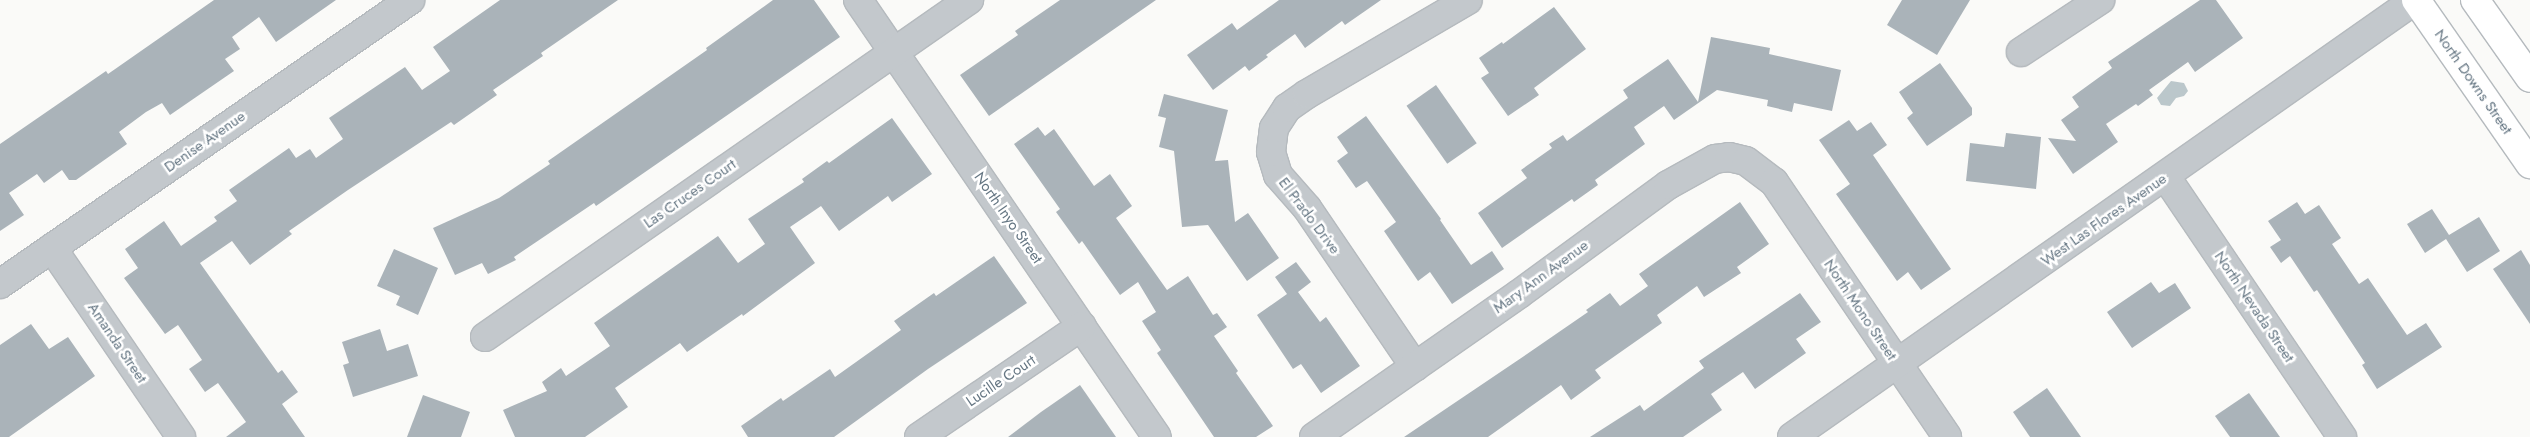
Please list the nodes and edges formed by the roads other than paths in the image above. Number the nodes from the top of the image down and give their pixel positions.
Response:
1 (410, 0) edge
2 (858, 0) edge
3 (969, 0) edge
4 (1468, 0) edge
5 (2100, 0) edge
6 (2415, 0) edge
7 (2475, 0) edge
8 (894, 52) junction
9 (2021, 52) dead end
10 (2530, 78) edge
11 (2530, 164) edge
12 (2166, 176) junction
13 (1774, 182) joint
14 (52, 248) junction
15 (0, 284) edge
16 (1082, 326) junction
17 (485, 337) dead end
18 (1897, 365) junction
19 (1415, 366) junction
20 (181, 437) edge
21 (919, 437) edge
22 (1157, 437) edge
23 (1314, 437) edge
24 (1792, 437) edge
25 (1948, 437) edge
26 (2342, 437) edge

1 - 14 street, Denise Avenue
2 - 8 street, North Inyo Street
3 - 8 street, Las Cruces Court
4 - 19 street, El Prado Drive
5 - 9 street
6 - 11 main road, North Downs Street
6 - 12 street, West Las Flores Avenue
7 - 10 main road
8 - 16 street, North Inyo Street
8 - 17 street, Las Cruces Court
12 - 18 street, West Las Flores Avenue
12 - 26 street, North Nevada Street
13 - 18 street, North Mono Street
13 - 19 street, Mary Ann Avenue
14 - 15 street, Denise Avenue
14 - 20 street, Amanda Street
16 - 21 street, Lucille Court
16 - 22 street, North Inyo Street
18 - 24 street, West Las Flores Avenue
18 - 25 street, North Mono Street
19 - 23 street, Mary Ann Avenue

